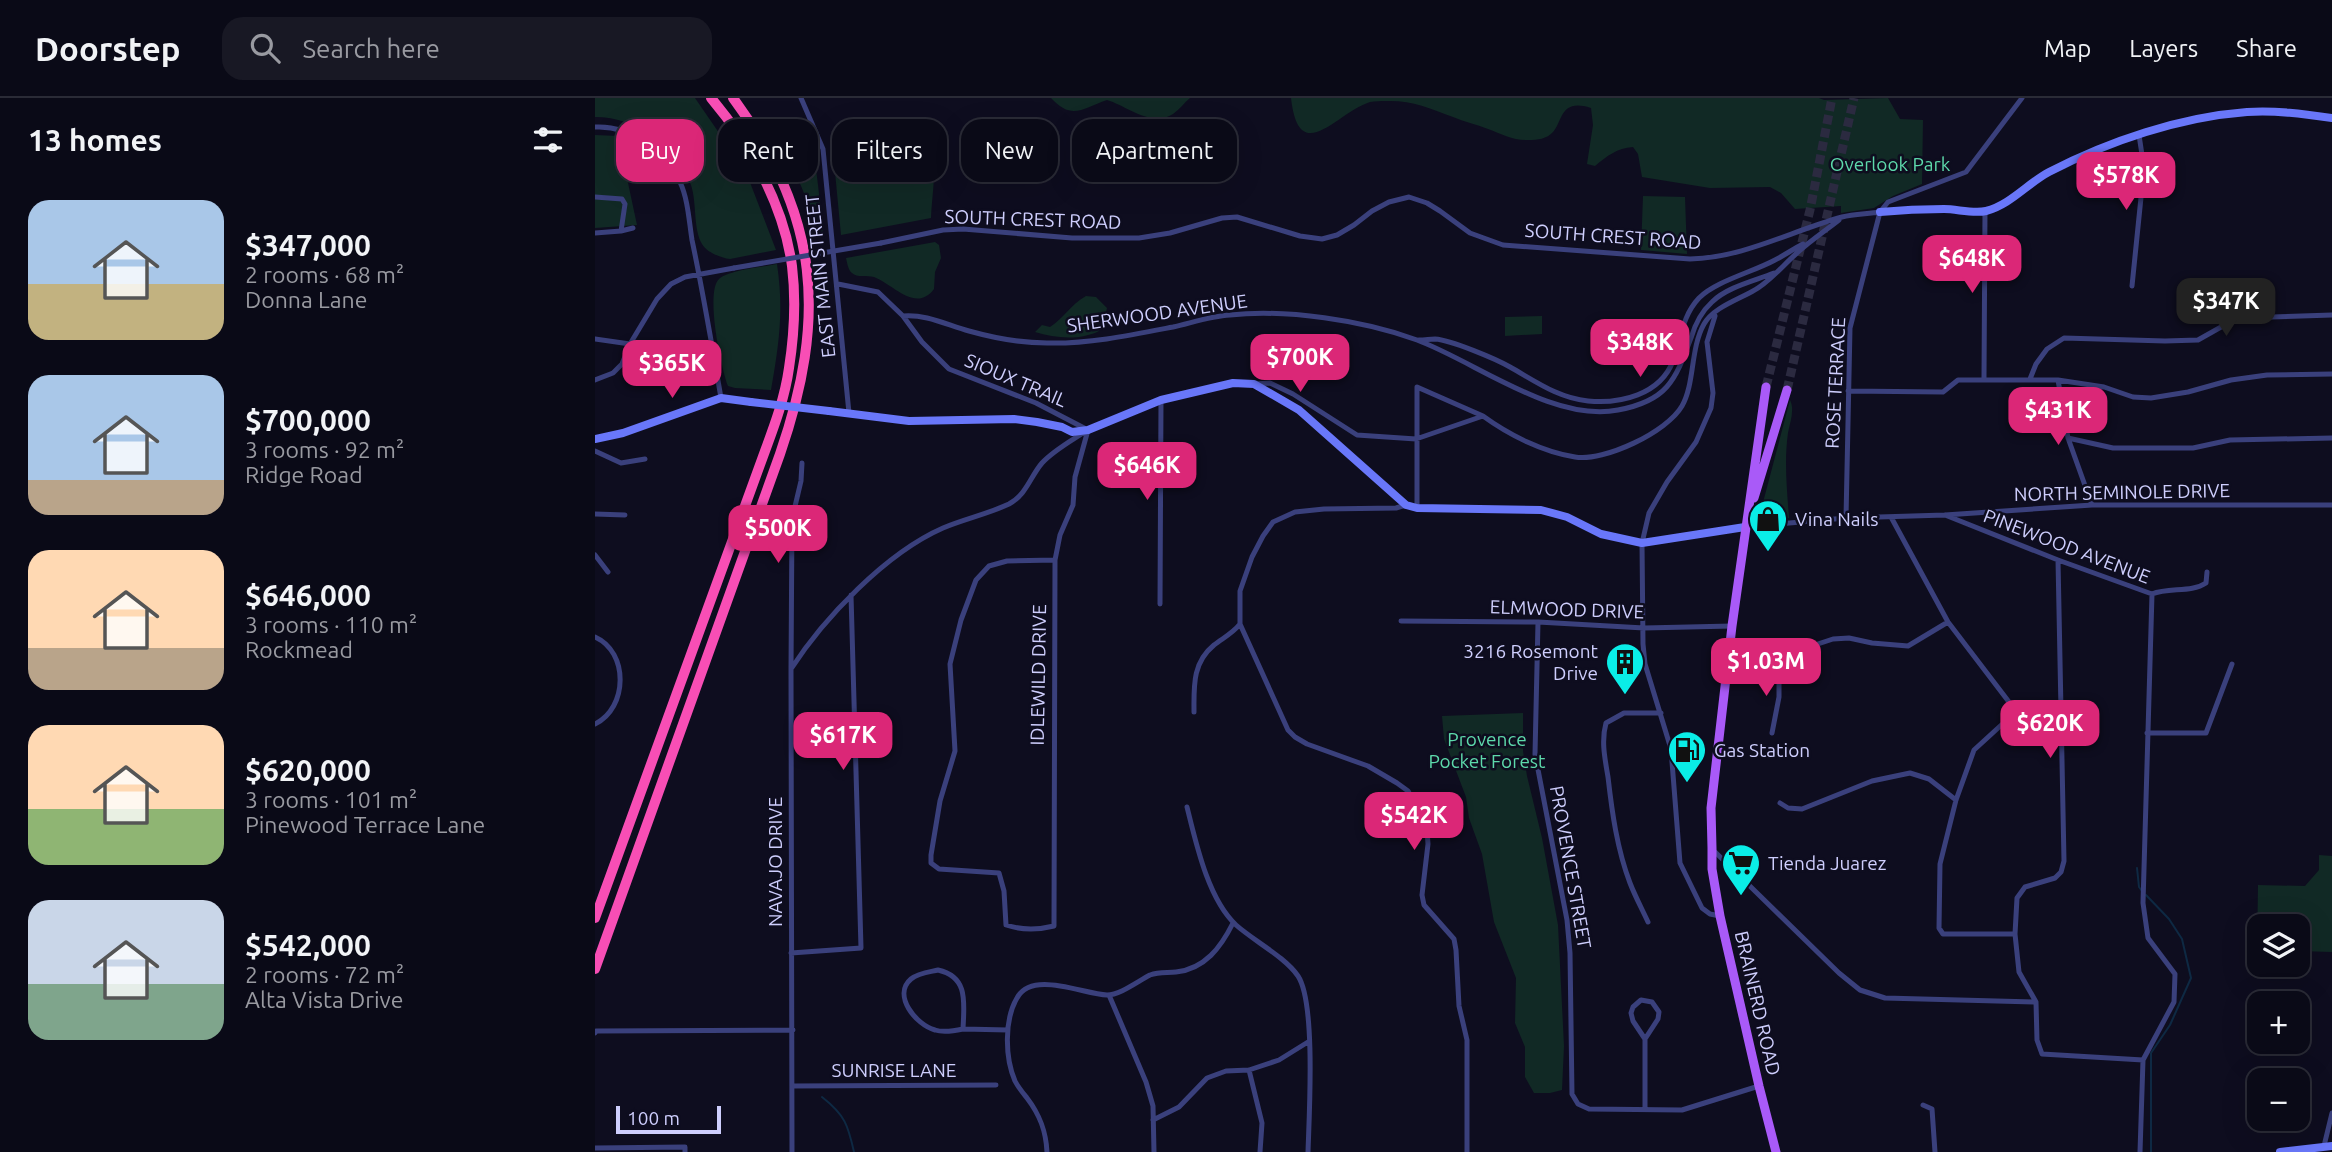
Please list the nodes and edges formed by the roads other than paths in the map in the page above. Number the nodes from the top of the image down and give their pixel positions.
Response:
1 (711, 98) edge
2 (733, 98) edge
3 (801, 98) edge
4 (2021, 98) edge
5 (2332, 118) edge
6 (595, 127) edge
7 (2139, 135) junction
8 (595, 197) edge
9 (1985, 211) junction
10 (1880, 212) junction
11 (1845, 216) junction
12 (633, 228) dead end
13 (621, 231) junction
14 (595, 233) edge
15 (1813, 240) junction
16 (1774, 273) junction
17 (699, 274) junction
18 (838, 284) junction
19 (2132, 286) dead end
20 (1719, 311) junction
21 (2332, 315) edge
22 (903, 316) junction
23 (595, 339) edge
24 (1416, 340) junction
25 (630, 344) junction
26 (2332, 374) edge
27 (1984, 378) junction
28 (2030, 379) junction
29 (595, 380) edge
30 (2058, 380) junction
31 (1254, 384) junction
32 (1766, 387) tunnel mouth
33 (1787, 390) tunnel mouth
34 (1848, 391) junction
35 (721, 398) junction
36 (1161, 400) junction
37 (849, 413) junction
38 (1483, 416) junction
39 (1089, 430) junction
40 (2069, 438) junction
41 (2332, 438) edge
42 (595, 439) edge
43 (1416, 439) junction
44 (595, 451) edge
45 (645, 459) dead end
46 (802, 463) dead end
47 (1406, 505) junction
48 (2092, 505) junction
49 (2332, 505) edge
50 (1417, 508) junction
51 (595, 514) edge
52 (625, 514) dead end
53 (1945, 516) junction
54 (1846, 517) junction
55 (1891, 517) junction
56 (1745, 527) junction
57 (1642, 543) junction
58 (595, 555) edge
59 (1055, 560) junction
60 (2058, 560) junction
61 (608, 572) dead end
62 (2207, 572) dead end
63 (2152, 594) junction
64 (851, 595) junction
65 (1160, 604) dead end
66 (1401, 621) dead end
67 (1538, 622) junction
68 (1948, 622) junction
69 (1240, 624) junction
70 (1732, 626) junction
71 (1644, 628) junction
72 (595, 637) edge
73 (1768, 662) junction
74 (2232, 664) dead end
75 (791, 670) junction
76 (1727, 674) junction
77 (1194, 712) dead end
78 (1661, 713) junction
79 (595, 724) edge
80 (1772, 733) dead end
81 (2147, 733) junction
82 (1956, 800) junction
83 (1780, 803) dead end
84 (1187, 807) dead end
85 (1711, 848) junction
86 (1720, 916) junction
87 (595, 918) edge
88 (1648, 922) dead end
89 (1233, 923) junction
90 (2015, 933) junction
91 (791, 953) junction
92 (595, 969) edge
93 (1109, 995) junction
94 (2036, 1002) junction
95 (963, 1029) junction
96 (793, 1030) junction
97 (1008, 1030) junction
98 (595, 1032) edge
99 (1645, 1039) junction
100 (1308, 1042) junction
101 (2143, 1060) junction
102 (1249, 1070) junction
103 (996, 1085) dead end
104 (792, 1086) junction
105 (1759, 1086) junction
106 (1923, 1105) dead end
107 (1644, 1108) junction
108 (2332, 1114) edge
109 (1153, 1120) junction
110 (2328, 1146) edge
111 (595, 1148) edge
112 (1778, 1151) edge
113 (685, 1152) edge
114 (792, 1152) edge
115 (1047, 1152) edge
116 (1153, 1152) edge
117 (1260, 1152) edge
118 (1308, 1152) edge
119 (1467, 1152) edge
120 (1935, 1152) edge
121 (2140, 1152) edge
122 (2280, 1152) edge

1 - 87 highway
2 - 92 highway
3 - 18 street, EAST MAIN STREET
4 - 10 street
5 - 7 street
6 - 17 street
7 - 9 street
7 - 19 street
8 - 13 street
9 - 10 street
9 - 27 street
10 - 11 street, SOUTH CREST ROAD
10 - 34 street, ROSE TERRACE
11 - 15 street
11 - 17 street, SOUTH CREST ROAD, bridge
12 - 13 street
13 - 14 street
15 - 16 street
15 - 24 street, SHERWOOD AVENUE
16 - 20 street
16 - 24 street, SHERWOOD AVENUE
17 - 25 street
17 - 35 street
18 - 22 street, SIOUX TRAIL
18 - 37 street, EAST MAIN STREET
20 - 38 street
20 - 57 street
21 - 28 street
22 - 24 street, SHERWOOD AVENUE
22 - 39 street, SIOUX TRAIL
23 - 25 street
25 - 29 street
26 - 30 street
27 - 28 street
27 - 34 street
28 - 30 street
30 - 40 street
31 - 36 street
31 - 43 street
31 - 47 street
32 - 56 main road, BRAINERD ROAD
33 - 56 main road, BRAINERD ROAD
34 - 54 street, ROSE TERRACE
35 - 37 street, bridge
35 - 42 street
36 - 39 street
36 - 65 street
37 - 39 street
38 - 43 street
38 - 43 street
39 - 59 street, IDLEWILD DRIVE
39 - 64 street
40 - 41 street
40 - 48 street
43 - 50 street
44 - 45 street
46 - 75 street, NAVAJO DRIVE
47 - 50 street
47 - 69 street
48 - 49 street, NORTH SEMINOLE DRIVE
48 - 53 street, NORTH SEMINOLE DRIVE
50 - 57 street
51 - 52 street
53 - 55 street, NORTH SEMINOLE DRIVE
53 - 60 street, PINEWOOD AVENUE
54 - 55 street, NORTH SEMINOLE DRIVE
54 - 56 street, NORTH SEMINOLE DRIVE
55 - 68 street
56 - 57 street
56 - 70 main road, BRAINERD ROAD
57 - 71 street
58 - 61 street
59 - 59 street, IDLEWILD DRIVE
60 - 63 street, PINEWOOD AVENUE
60 - 90 street
62 - 63 street
63 - 81 street, PINEWOOD AVENUE
64 - 75 street
64 - 91 street
66 - 67 street, ELMWOOD DRIVE
67 - 71 street, ELMWOOD DRIVE
67 - 107 street, PROVENCE STREET
68 - 73 street
68 - 82 street
69 - 77 street
69 - 119 street
70 - 71 street, ELMWOOD DRIVE
70 - 76 main road, BRAINERD ROAD
71 - 78 street
72 - 79 street
73 - 76 street
73 - 80 street
74 - 81 street
75 - 91 street, NAVAJO DRIVE
76 - 85 main road, BRAINERD ROAD
78 - 86 street
78 - 88 street
81 - 101 street, PINEWOOD AVENUE
82 - 83 street
82 - 90 street
84 - 89 street
85 - 86 main road, BRAINERD ROAD
85 - 94 street
86 - 105 main road, BRAINERD ROAD
89 - 93 street
89 - 100 street
90 - 94 street
91 - 96 street, NAVAJO DRIVE
93 - 97 street
93 - 109 street
94 - 101 street
95 - 95 street
95 - 97 street
96 - 98 street
96 - 104 street, NAVAJO DRIVE
97 - 115 street
99 - 99 street
99 - 107 street
100 - 102 street
100 - 118 street
101 - 121 street, PINEWOOD AVENUE
102 - 109 street
102 - 117 street
103 - 104 street, SUNRISE LANE
104 - 114 street, NAVAJO DRIVE
105 - 107 street
105 - 112 main road, BRAINERD ROAD
106 - 120 street
108 - 110 street
109 - 116 street
110 - 122 street
111 - 113 street

